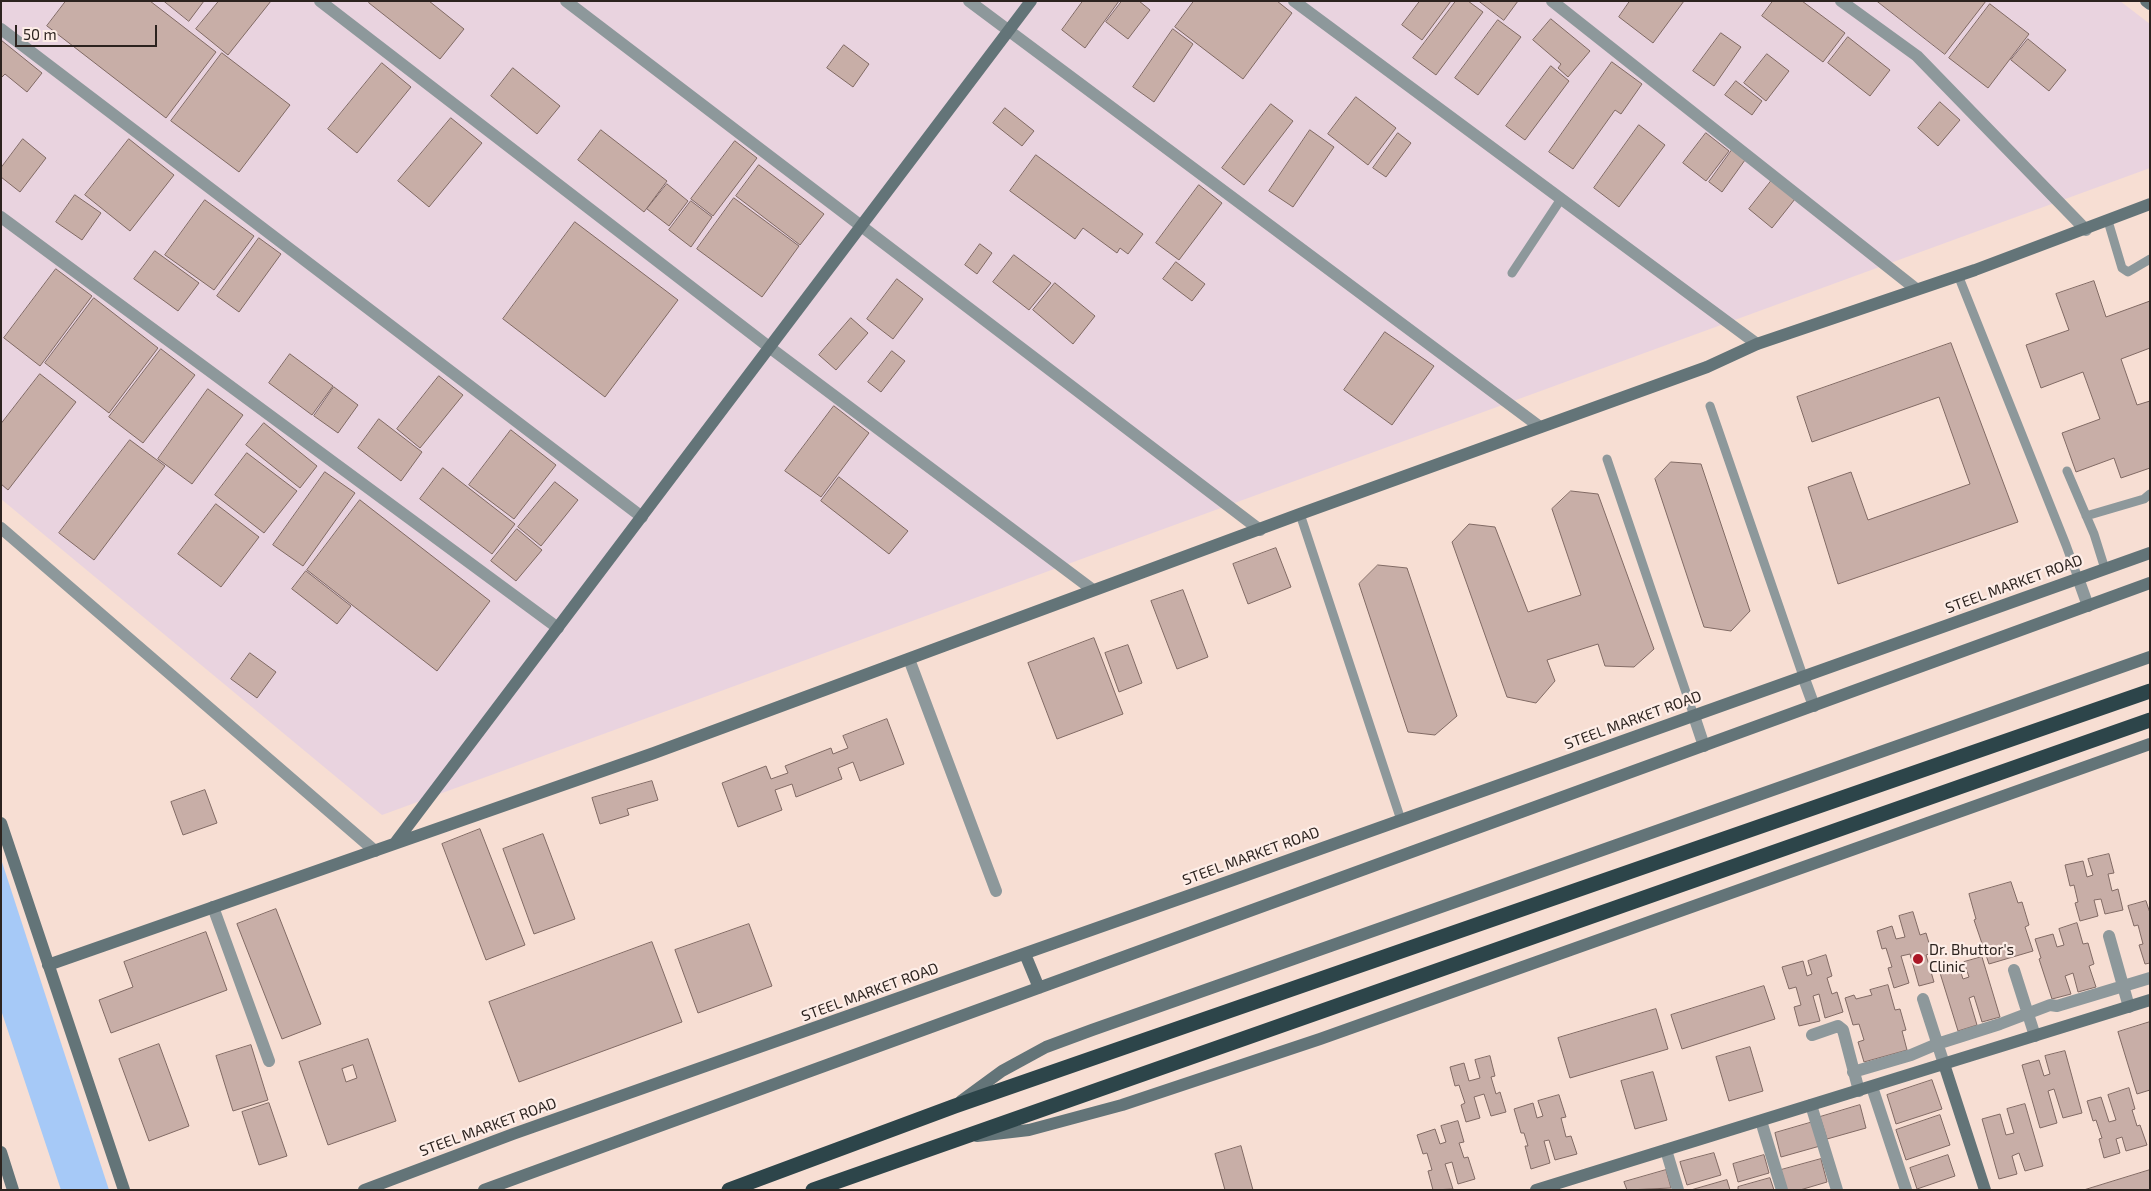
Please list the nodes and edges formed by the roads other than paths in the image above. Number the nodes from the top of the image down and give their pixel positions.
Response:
1 (320, 1) edge
2 (566, 1) edge
3 (969, 1) edge
4 (1031, 1) edge
5 (1294, 1) edge
6 (1552, 1) edge
7 (1840, 1) edge
8 (2146, 1) edge
9 (2150, 4) edge
10 (1, 29) edge
11 (1008, 31) junction
12 (1561, 199) junction
13 (2150, 204) edge
14 (1, 217) edge
15 (2108, 221) junction
16 (861, 226) junction
17 (2086, 230) junction
18 (2150, 259) edge
19 (1512, 272) dead end
20 (1958, 275) junction
21 (1916, 289) junction
22 (1757, 344) junction
23 (769, 347) junction
24 (1710, 406) dead end
25 (1540, 427) junction
26 (1608, 460) dead end
27 (2067, 471) dead end
28 (2150, 494) edge
29 (1300, 514) junction
30 (2086, 516) junction
31 (642, 517) junction
32 (1, 528) edge
33 (1260, 530) junction
34 (2150, 553) edge
35 (2106, 568) junction
36 (2078, 578) junction
37 (2150, 583) edge
38 (1093, 590) junction
39 (2088, 606) junction
40 (558, 628) junction
41 (2150, 657) edge
42 (909, 658) junction
43 (1803, 676) junction
44 (2150, 691) edge
45 (1814, 706) junction
46 (1694, 716) junction
47 (2150, 720) edge
48 (2150, 744) edge
49 (1704, 746) junction
50 (1401, 820) junction
51 (1, 822) edge
52 (395, 844) junction
53 (375, 851) junction
54 (996, 891) dead end
55 (213, 907) junction
56 (2109, 936) dead end
57 (1025, 954) junction
58 (48, 965) junction
59 (2014, 970) dead end
60 (2150, 978) edge
61 (2123, 986) junction
62 (1039, 988) junction
63 (1923, 1000) dead end
64 (2150, 1000) edge
65 (2129, 1007) junction
66 (2027, 1012) junction
67 (1812, 1035) dead end
68 (2035, 1036) junction
69 (1937, 1044) junction
70 (269, 1061) dead end
71 (1944, 1064) junction
72 (1853, 1072) junction
73 (1872, 1087) junction
74 (1859, 1091) junction
75 (1811, 1105) junction
76 (955, 1106) junction
77 (1761, 1121) junction
78 (959, 1138) junction
79 (1666, 1150) junction
80 (2, 1157) edge
81 (13, 1190) edge
82 (124, 1190) edge
83 (364, 1190) edge
84 (484, 1190) edge
85 (729, 1190) edge
86 (813, 1190) edge
87 (1536, 1190) edge
88 (1678, 1190) edge
89 (1782, 1190) edge
90 (1837, 1190) edge
91 (1906, 1190) edge
92 (1985, 1190) edge

1 - 23 street
2 - 16 street
3 - 11 street
4 - 11 street
5 - 12 street
6 - 21 street
7 - 17 street
8 - 9 street
10 - 31 street
11 - 16 street
11 - 25 street
12 - 19 lane
12 - 22 street
13 - 15 street
14 - 40 street
15 - 17 street
15 - 18 lane
16 - 23 street
16 - 33 street
17 - 20 street
20 - 21 street
20 - 36 lane
21 - 22 street
22 - 25 street
23 - 31 street
23 - 38 street
24 - 43 lane
25 - 29 street
26 - 46 lane
27 - 30 lane
28 - 30 lane
29 - 33 street
29 - 50 lane
30 - 35 lane
31 - 40 street
32 - 53 street
33 - 38 street
34 - 35 street, STEEL MARKET ROAD
35 - 36 street, STEEL MARKET ROAD
36 - 39 street
36 - 43 street, STEEL MARKET ROAD
37 - 39 street
38 - 42 street
39 - 45 street
40 - 52 street
41 - 76 street
42 - 52 street
42 - 54 street
43 - 45 street
43 - 46 street, STEEL MARKET ROAD
44 - 76 highway
45 - 49 street
46 - 49 street
46 - 50 street, STEEL MARKET ROAD
47 - 78 highway
48 - 78 street
49 - 62 street
50 - 57 street, STEEL MARKET ROAD
51 - 58 street
52 - 53 street
53 - 55 street
55 - 58 street
55 - 70 street
56 - 61 street
57 - 62 street
57 - 83 street, STEEL MARKET ROAD
58 - 82 street
59 - 66 street
60 - 61 street
61 - 65 street
61 - 66 street
62 - 84 street
63 - 69 street
64 - 65 street
65 - 68 street
66 - 68 street
66 - 69 street
67 - 72 street
68 - 71 street
69 - 71 street
69 - 72 street
71 - 73 street
71 - 92 street
72 - 74 street
73 - 74 street
73 - 91 street
74 - 75 street
75 - 77 street
75 - 90 street
76 - 85 highway
77 - 79 street
77 - 89 street
78 - 86 highway
79 - 87 street
79 - 88 street
80 - 81 street

